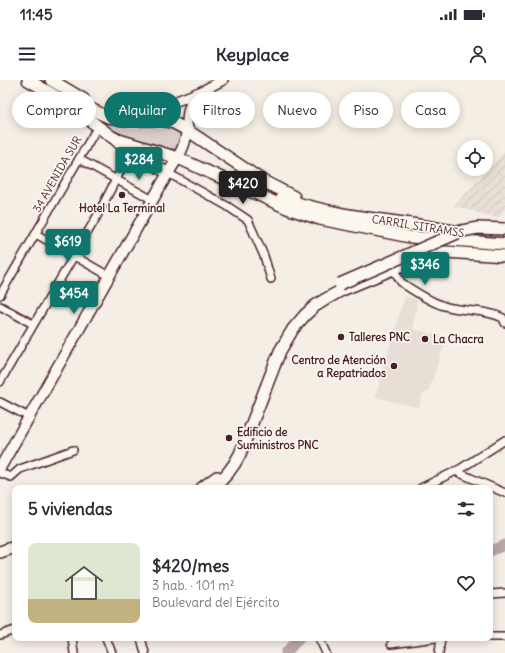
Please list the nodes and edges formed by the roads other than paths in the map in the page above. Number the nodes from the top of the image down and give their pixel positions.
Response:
1 (28, 80) edge
2 (38, 80) edge
3 (51, 80) edge
4 (223, 80) edge
5 (202, 91) junction
6 (58, 92) edge
7 (181, 99) edge
8 (104, 110) edge
9 (96, 111) edge
10 (96, 119) edge
11 (181, 121) edge
12 (98, 126) junction
13 (187, 128) junction
14 (112, 137) junction
15 (126, 150) junction
16 (179, 155) junction
17 (79, 159) junction
18 (168, 173) junction
19 (116, 180) junction
20 (153, 200) junction
21 (332, 212) junction
22 (505, 228) edge
23 (36, 234) junction
24 (505, 239) edge
25 (505, 244) edge
26 (74, 255) junction
27 (505, 256) edge
28 (394, 269) junction
29 (109, 276) junction
30 (271, 279) dead end
31 (0, 296) edge
32 (0, 306) edge
33 (505, 323) edge
34 (33, 324) junction
35 (0, 382) edge
36 (0, 402) edge
37 (29, 418) junction
38 (505, 440) edge
39 (74, 450) dead end
40 (0, 468) edge
41 (455, 471) junction
42 (0, 473) edge
43 (206, 485) edge
44 (217, 485) edge
45 (428, 485) edge
46 (487, 485) edge
47 (493, 488) edge
48 (505, 493) edge
49 (12, 548) edge
50 (0, 552) edge
51 (12, 554) edge
52 (0, 558) edge
53 (505, 593) edge
54 (493, 594) edge
55 (12, 631) edge
56 (0, 635) edge
57 (493, 637) edge
58 (505, 637) edge
59 (72, 641) edge
60 (107, 641) edge
61 (142, 641) edge
62 (320, 641) edge
63 (414, 641) edge
64 (441, 641) edge
65 (391, 644) dead end
66 (74, 653) edge
67 (112, 653) edge
68 (146, 653) edge
69 (326, 653) edge
70 (439, 653) edge

1 - 12 main road
2 - 6 main road, CARRIL SITRAMSS
3 - 8 main road
4 - 5 street
5 - 7 street
5 - 13 street
9 - 13 main road, CARRIL SITRAMSS
10 - 16 main road, CARRIL SITRAMSS
11 - 13 main road
12 - 14 main road
12 - 17 street, 34 AVENIDA SUR
13 - 16 main road
13 - 21 main road, CARRIL SITRAMSS
14 - 15 main road
14 - 16 main road
15 - 18 main road
15 - 19 street
16 - 18 main road
16 - 21 main road, CARRIL SITRAMSS
16 - 25 main road
17 - 19 street
17 - 23 street, 34 AVENIDA SUR
18 - 20 main road
18 - 30 street
19 - 20 street
19 - 26 street
20 - 29 main road
21 - 24 main road, CARRIL SITRAMSS
22 - 43 main road, bridge
23 - 26 street
23 - 31 street, 34 AVENIDA SUR
26 - 29 street
26 - 34 street
27 - 28 main road
28 - 33 street
28 - 44 main road
29 - 37 main road
32 - 34 street
34 - 35 street
36 - 37 street
37 - 40 main road
38 - 41 street
39 - 42 street
41 - 45 street
41 - 46 street
47 - 48 street
49 - 50 main road
51 - 52 main road
53 - 54 street
55 - 56 street
57 - 58 street
59 - 66 street
60 - 67 street
61 - 68 street
62 - 69 street
63 - 65 street
64 - 70 street

